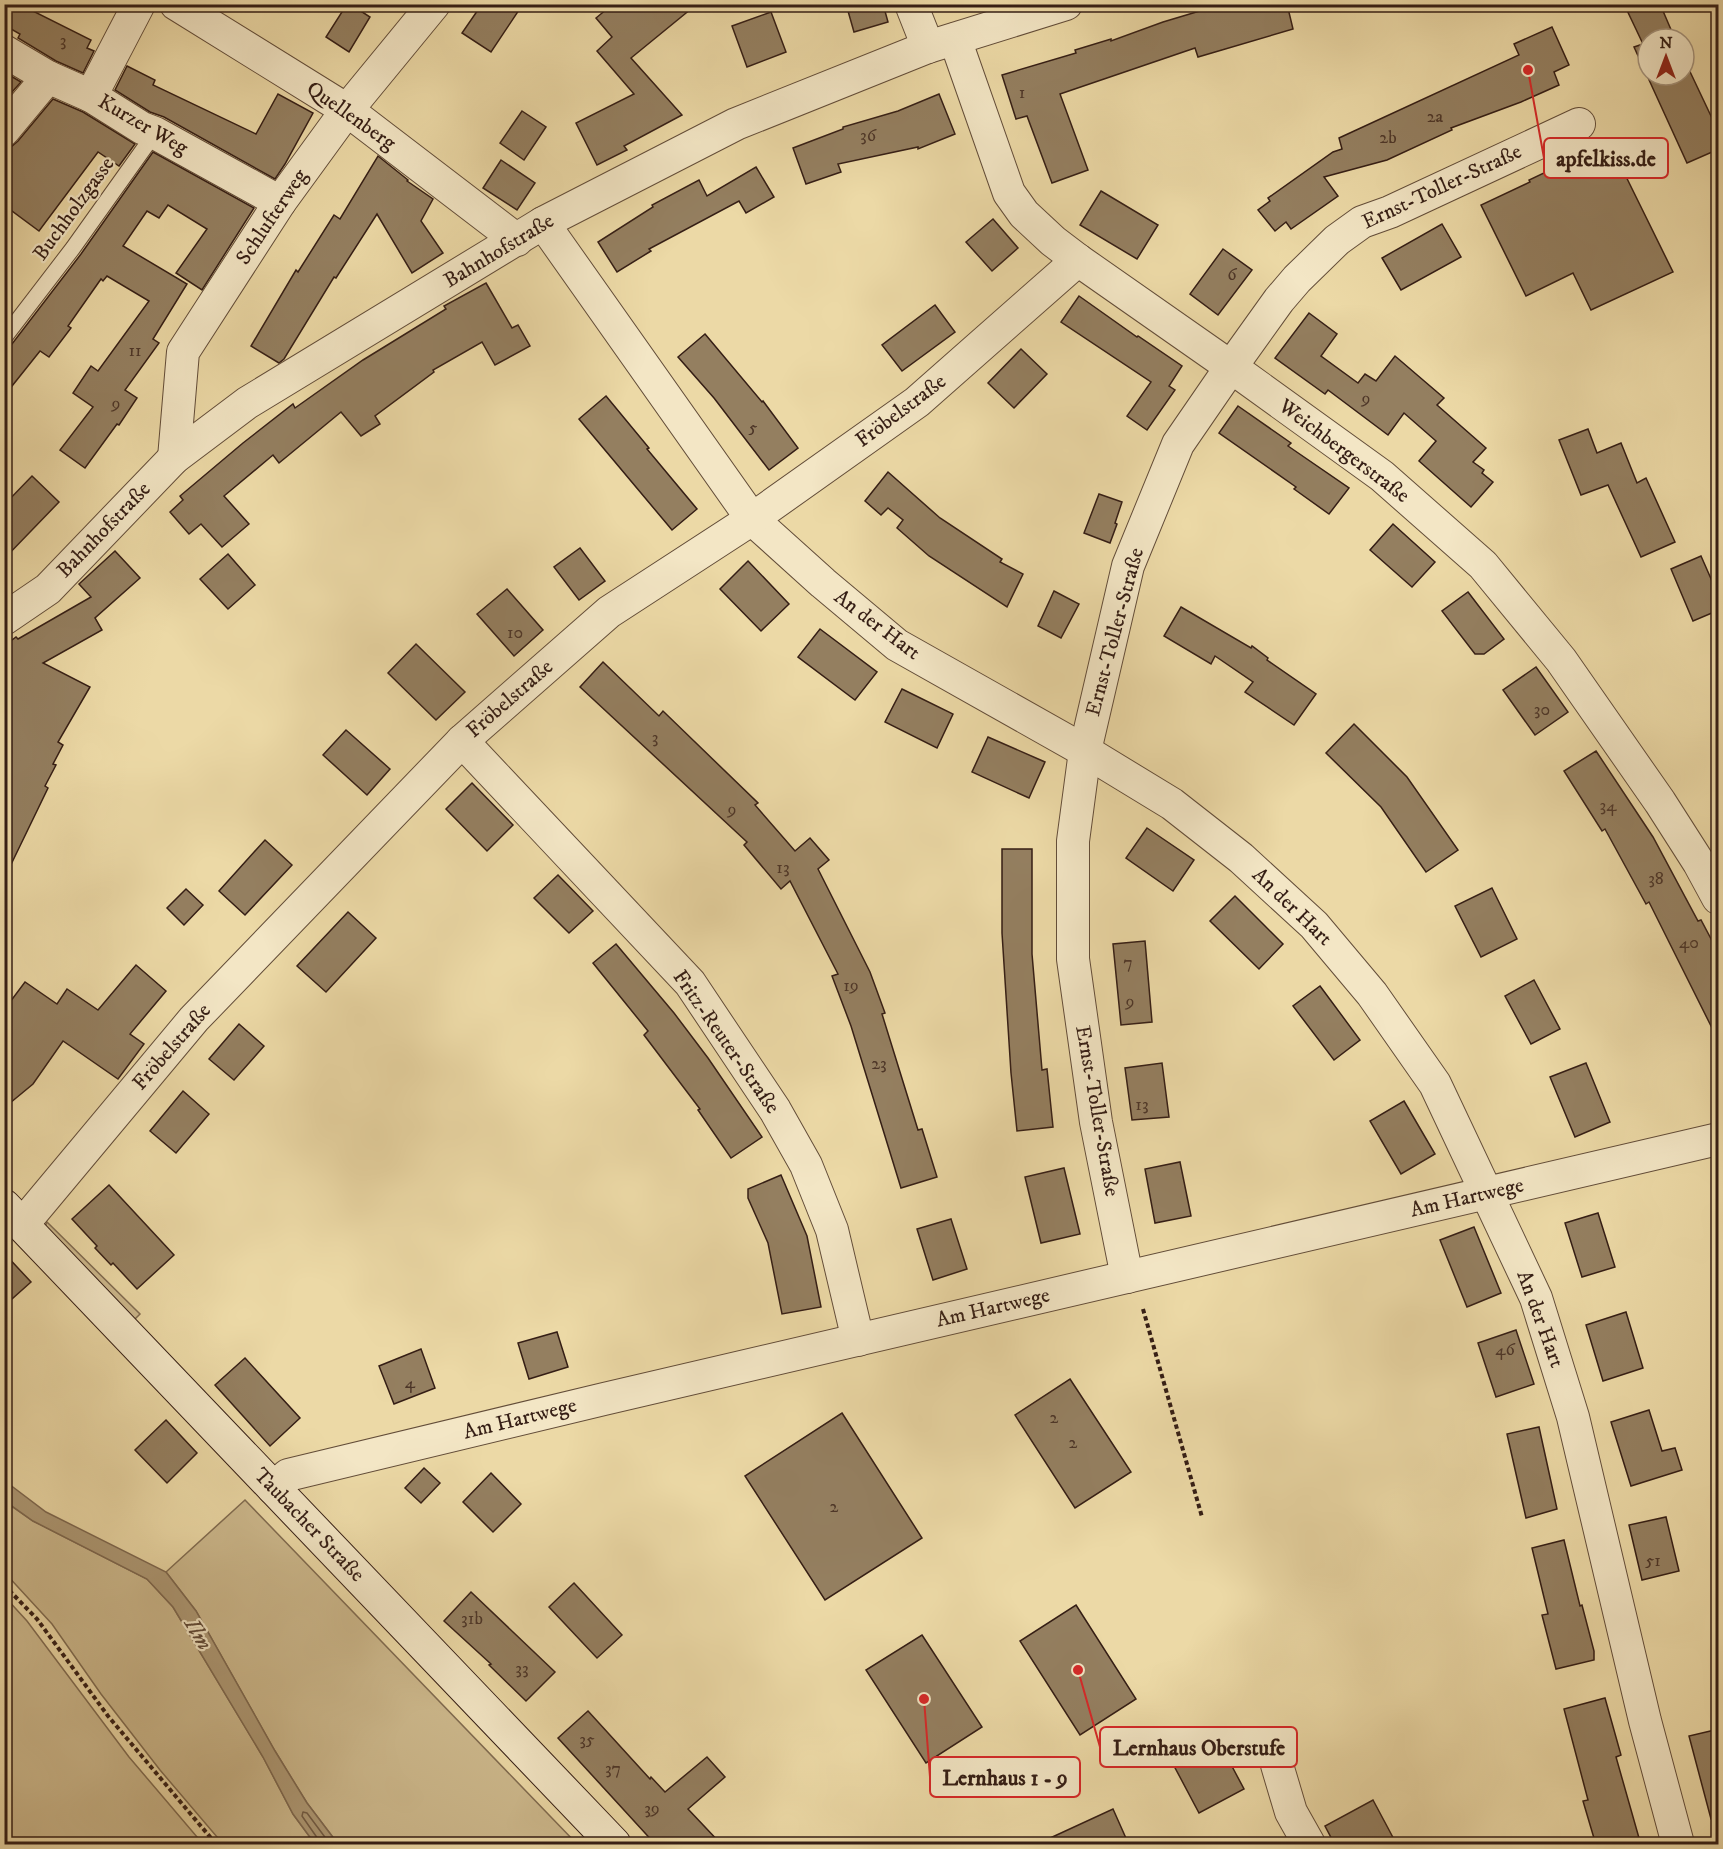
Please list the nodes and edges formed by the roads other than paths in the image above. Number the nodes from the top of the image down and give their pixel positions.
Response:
1 (139, 4) edge
2 (176, 4) edge
3 (434, 4) edge
4 (911, 4) edge
5 (1066, 4) edge
6 (942, 43) junction
7 (4, 51) edge
8 (48, 76) junction
9 (92, 96) junction
10 (347, 110) junction
11 (1579, 124) dead end
12 (4, 130) edge
13 (155, 132) junction
14 (280, 202) junction
15 (543, 224) junction
16 (517, 240) junction
17 (1078, 260) junction
18 (4, 338) edge
19 (1231, 367) junction
20 (174, 458) junction
21 (752, 519) junction
22 (4, 619) edge
23 (462, 741) junction
24 (1085, 751) junction
25 (1719, 898) edge
26 (1719, 1139) edge
27 (1487, 1193) junction
28 (13, 1215) edge
29 (1127, 1277) junction
30 (858, 1340) junction
31 (273, 1488) junction
32 (1277, 1765) dead end
33 (614, 1845) edge
34 (1309, 1845) edge
35 (1678, 1845) edge

1 - 9 street
2 - 10 street, Quellenberg
3 - 10 street, Schlufterweg
4 - 6 street, Weichbergerstraße
5 - 6 street, Bahnhofstraße
6 - 15 street, Bahnhofstraße
6 - 17 street, Weichbergerstraße
7 - 8 street, Kurzer Weg
8 - 9 street, Kurzer Weg
8 - 12 street
9 - 13 street, Kurzer Weg
10 - 14 street, Schlufterweg
10 - 16 street, Quellenberg
11 - 19 street, Ernst-Toller-Straße
13 - 14 street, Kurzer Weg
13 - 18 lane, Buchholzgasse
14 - 20 street, Schlufterweg
15 - 16 street, Bahnhofstraße
15 - 21 street, An der Hart
16 - 20 street, Bahnhofstraße
17 - 19 street, Weichbergerstraße
17 - 21 street, Fröbelstraße
19 - 24 street, Ernst-Toller-Straße
19 - 25 street, Weichbergerstraße
20 - 22 street, Bahnhofstraße
21 - 23 street, Fröbelstraße
21 - 24 street, An der Hart
23 - 28 street, Fröbelstraße
23 - 30 street, Fritz-Reuter-Straße
24 - 27 street, An der Hart
24 - 29 street, Ernst-Toller-Straße
26 - 27 street, Am Hartwege
27 - 29 street, Am Hartwege
27 - 35 street, An der Hart
28 - 31 street, Taubacher Straße
29 - 30 street, Am Hartwege
30 - 31 street, Am Hartwege
31 - 33 street, Taubacher Straße
32 - 34 street

